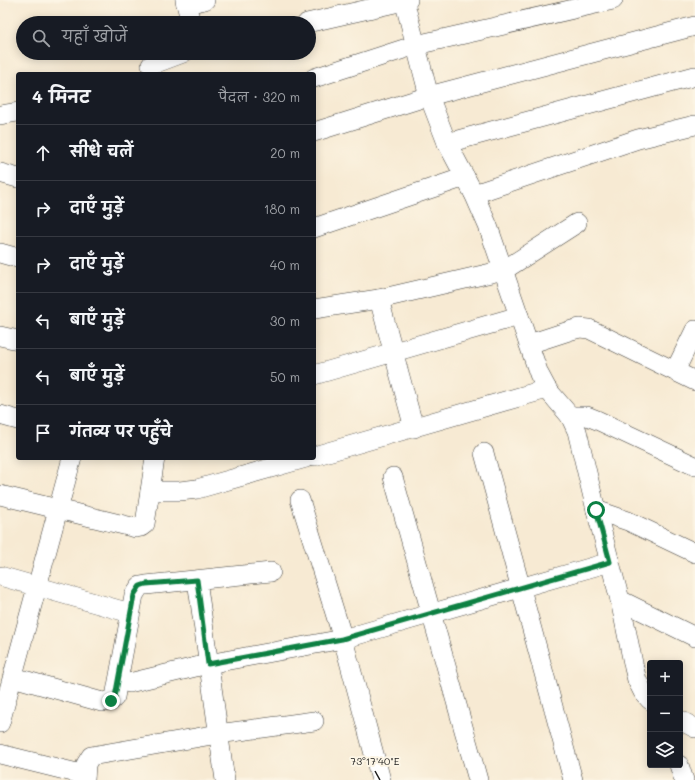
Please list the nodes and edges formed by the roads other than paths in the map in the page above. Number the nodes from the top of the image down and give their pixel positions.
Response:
1 (205, 0) edge
2 (406, 0) edge
3 (613, 0) edge
4 (186, 2) edge
5 (189, 16) edge
6 (316, 21) edge
7 (695, 26) edge
8 (416, 44) junction
9 (164, 60) edge
10 (151, 65) dead end
11 (695, 76) edge
12 (316, 77) edge
13 (429, 96) junction
14 (16, 112) edge
15 (0, 115) edge
16 (695, 125) edge
17 (316, 131) edge
18 (447, 143) junction
19 (0, 173) edge
20 (16, 177) edge
21 (465, 177) junction
22 (474, 194) junction
23 (577, 223) dead end
24 (316, 227) edge
25 (0, 253) edge
26 (16, 257) edge
27 (504, 270) junction
28 (379, 299) junction
29 (316, 309) edge
30 (519, 316) junction
31 (695, 330) edge
32 (0, 336) edge
33 (16, 340) edge
34 (529, 344) junction
35 (394, 352) junction
36 (675, 371) junction
37 (316, 374) edge
38 (695, 380) edge
39 (548, 389) junction
40 (0, 415) edge
41 (570, 416) junction
42 (16, 419) edge
43 (414, 428) junction
44 (484, 453) dead end
45 (316, 455) edge
46 (71, 460) edge
47 (155, 460) edge
48 (299, 460) edge
49 (695, 466) edge
50 (393, 477) dead end
51 (150, 491) junction
52 (0, 495) edge
53 (300, 500) dead end
54 (59, 509) junction
55 (596, 510) junction
56 (695, 553) edge
57 (610, 562) junction
58 (271, 572) dead end
59 (0, 576) edge
60 (197, 580) junction
61 (38, 586) junction
62 (521, 588) junction
63 (620, 600) junction
64 (130, 613) junction
65 (432, 614) junction
66 (695, 637) edge
67 (342, 639) junction
68 (208, 664) junction
69 (10, 667) edge
70 (129, 683) dead end
71 (647, 697) edge
72 (314, 721) dead end
73 (0, 723) edge
74 (218, 734) junction
75 (0, 754) edge
76 (680, 768) edge
77 (85, 778) edge
78 (225, 780) edge
79 (382, 780) edge
80 (478, 780) edge
81 (573, 780) edge
82 (684, 780) edge

1 - 4 street
2 - 6 street
2 - 8 street
3 - 8 street
4 - 5 street
7 - 13 street
8 - 12 street
8 - 13 street
9 - 10 street
11 - 18 street
13 - 17 street
13 - 18 street
14 - 15 street
16 - 22 street
18 - 21 street
19 - 20 street
21 - 22 street
21 - 24 street
22 - 27 street
23 - 27 street
25 - 26 street
27 - 28 street
27 - 30 street
28 - 29 street
28 - 35 street
30 - 34 street
30 - 35 street
31 - 36 street
32 - 33 street
34 - 36 street
34 - 39 street
35 - 37 street
35 - 43 street
36 - 38 street
39 - 41 street
39 - 43 street
40 - 42 street
41 - 49 street
41 - 55 street
43 - 45 street
44 - 62 street
46 - 54 street
47 - 51 street
48 - 51 street
50 - 65 street
51 - 54 street
52 - 54 street
53 - 67 street
54 - 61 street
55 - 56 street
55 - 57 street
57 - 62 street
57 - 63 street
58 - 60 street
59 - 61 street
60 - 64 street
60 - 68 street
61 - 64 street
61 - 69 street
62 - 65 street
62 - 81 street
63 - 66 street
63 - 71 street
64 - 69 street
65 - 67 street
65 - 80 street
67 - 68 street
67 - 79 street
68 - 70 street
68 - 74 street
69 - 73 street
72 - 74 street
74 - 77 street
74 - 78 street
75 - 77 street
76 - 82 street

